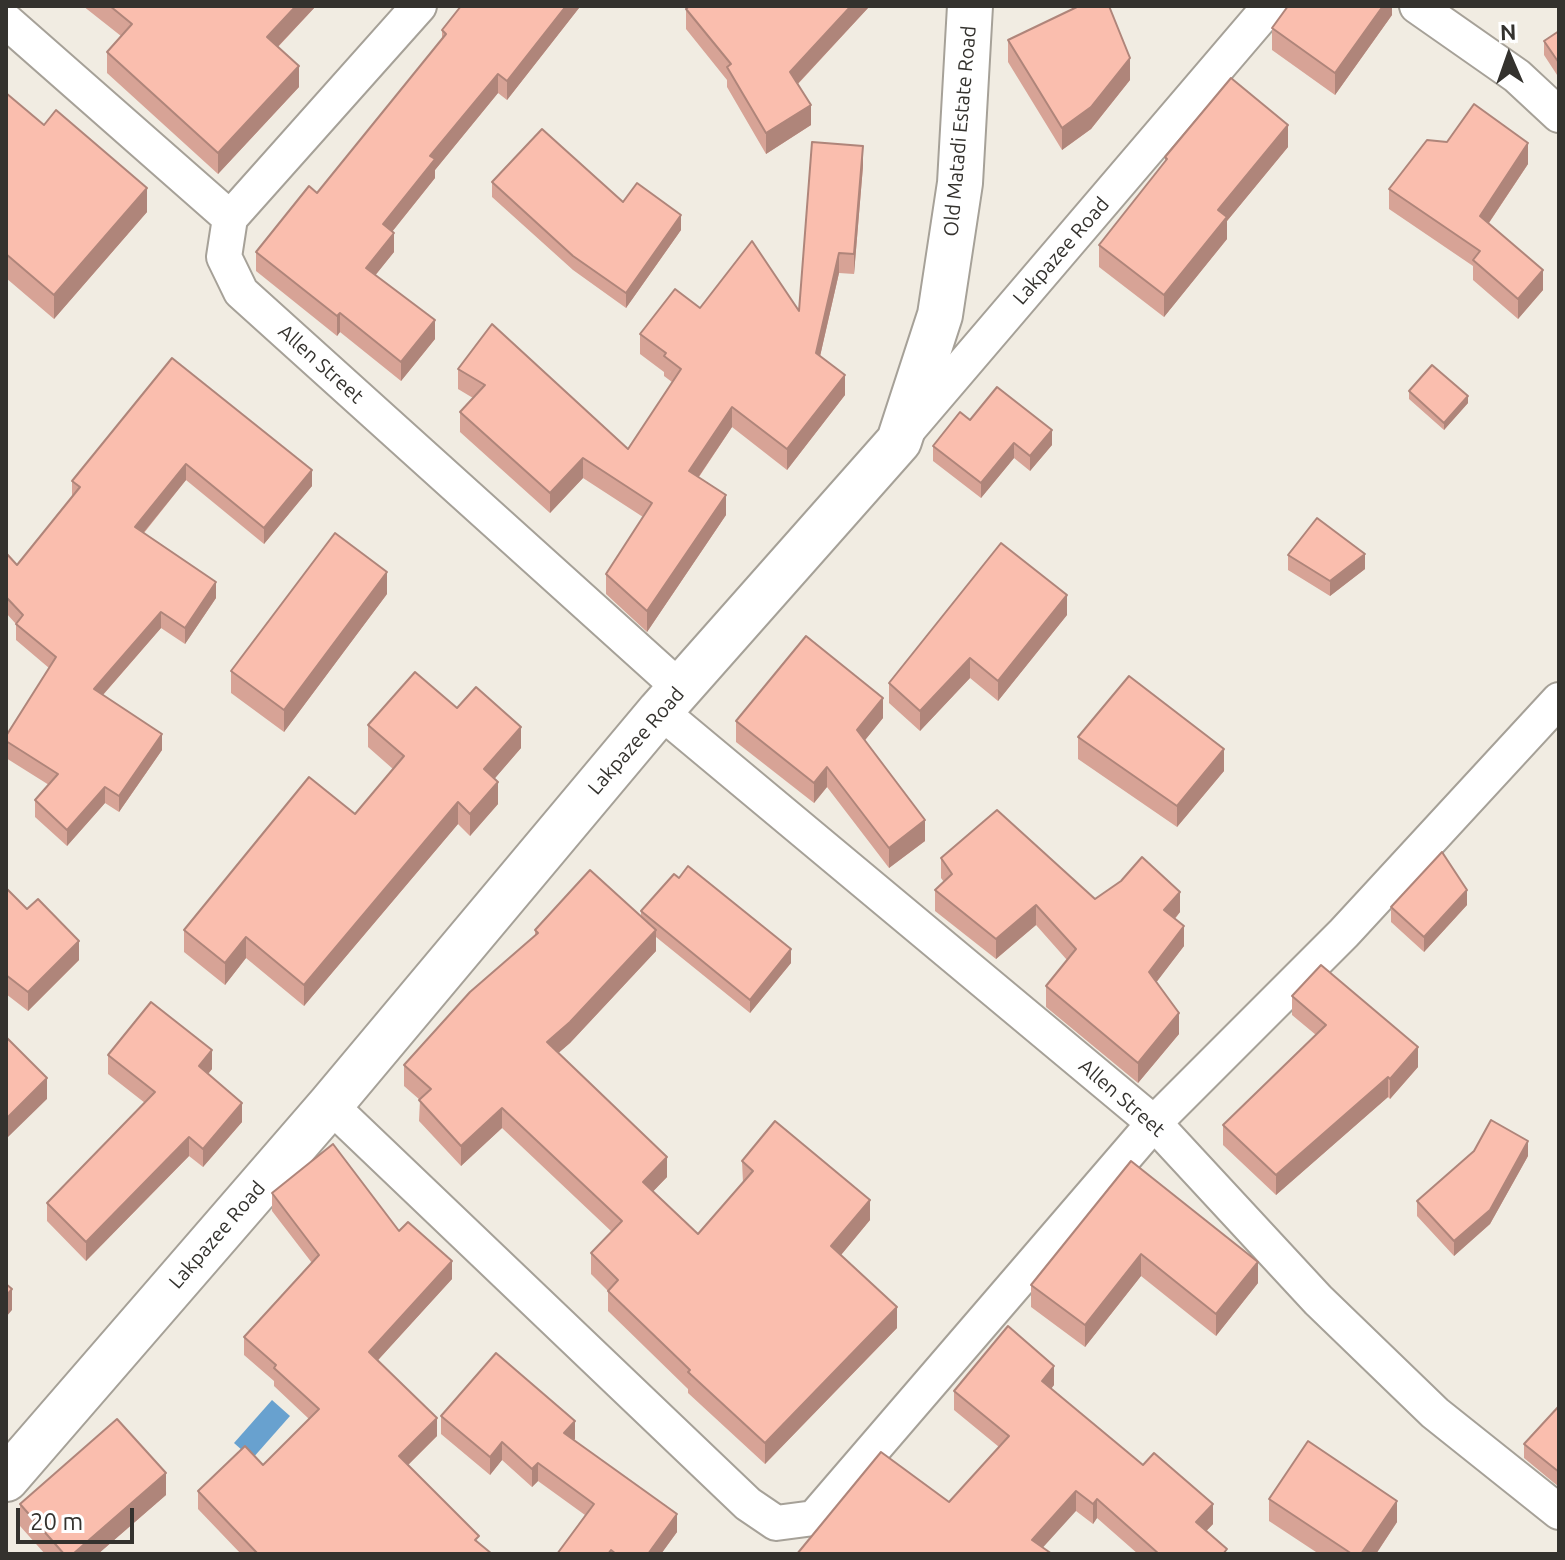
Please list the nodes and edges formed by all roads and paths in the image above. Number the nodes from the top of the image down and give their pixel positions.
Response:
1 (419, 6) edge
2 (970, 6) edge
3 (1270, 6) edge
4 (1417, 6) edge
5 (6, 21) edge
6 (1559, 115) edge
7 (230, 218) junction
8 (899, 441) junction
9 (671, 700) junction
10 (1559, 700) edge
11 (330, 1105) junction
12 (1154, 1123) junction
13 (6, 1479) edge
14 (1559, 1512) edge

1 - 7 street
2 - 8 street, Old Matadi Estate Road
3 - 8 street, Lakpazee Road
4 - 6 street
5 - 7 street
7 - 9 street, Allen Street
8 - 9 street, Lakpazee Road
9 - 11 street, Lakpazee Road
9 - 12 street, Allen Street
10 - 12 street
11 - 12 street
11 - 13 street, Lakpazee Road
12 - 14 street, Allen Street

